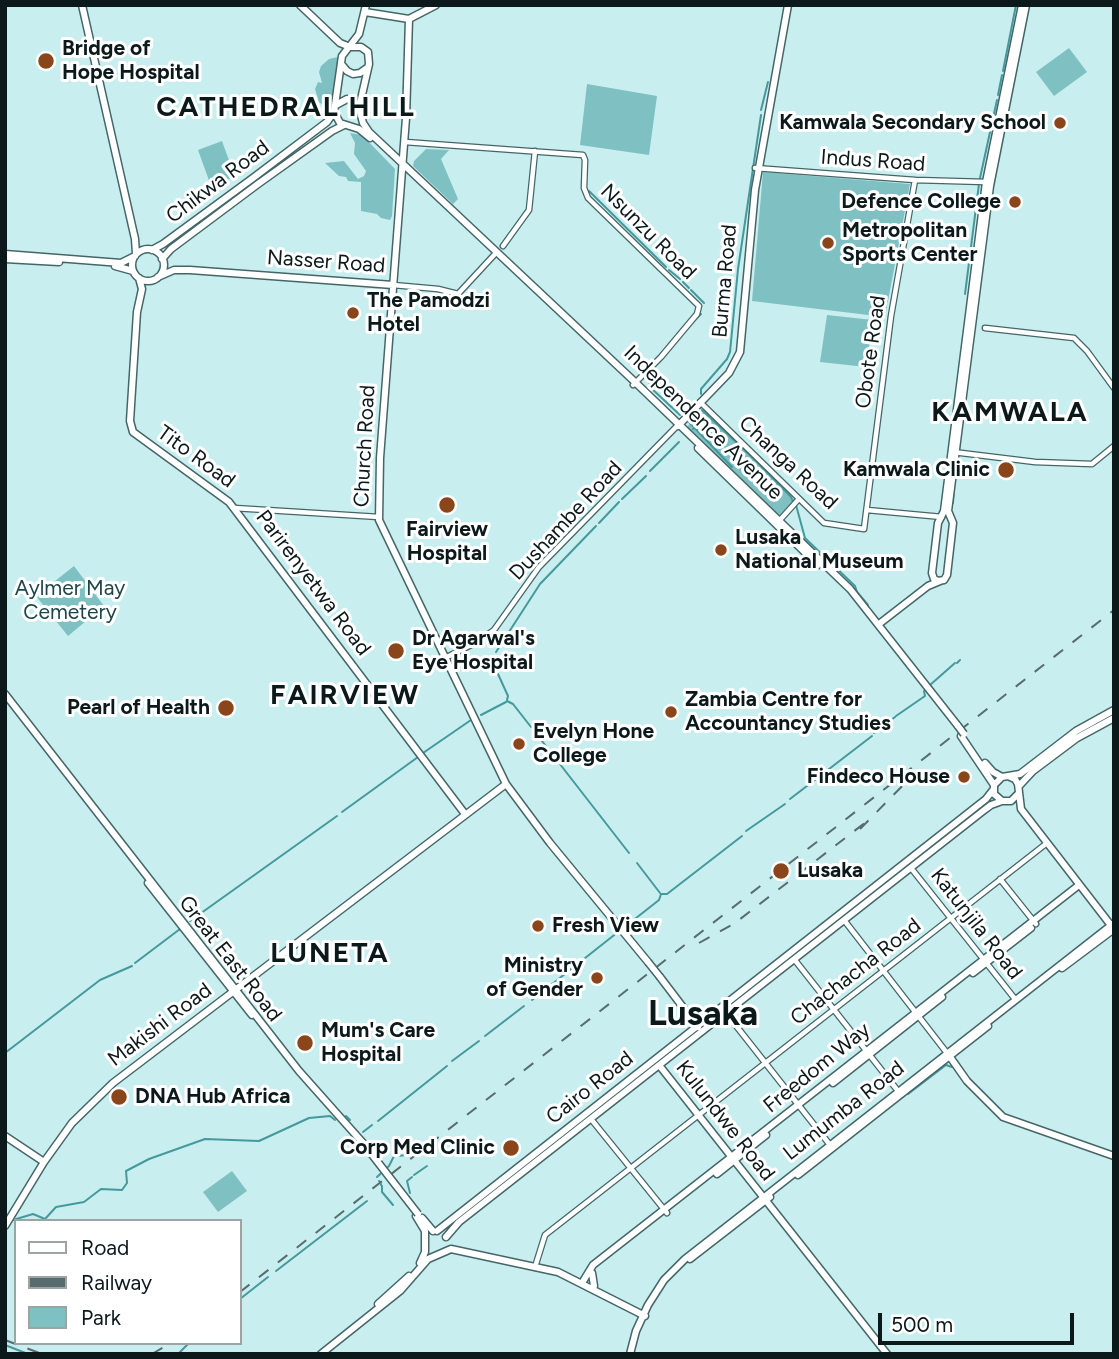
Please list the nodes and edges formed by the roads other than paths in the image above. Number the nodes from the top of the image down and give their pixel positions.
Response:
1 (82, 5) edge
2 (298, 5) edge
3 (436, 5) edge
4 (786, 5) edge
5 (1024, 5) edge
6 (365, 9) edge
7 (422, 15) junction
8 (409, 19) junction
9 (410, 30) junction
10 (359, 34) junction
11 (350, 47) junction
12 (365, 49) junction
13 (342, 60) junction
14 (368, 67) junction
15 (335, 109) junction
16 (359, 111) junction
17 (346, 125) junction
18 (405, 145) junction
19 (388, 149) junction
20 (535, 151) junction
21 (402, 165) junction
22 (756, 168) junction
23 (414, 178) junction
24 (915, 180) junction
25 (401, 182) junction
26 (988, 182) junction
27 (131, 221) junction
28 (503, 246) dead end
29 (150, 249) junction
30 (495, 254) junction
31 (135, 255) junction
32 (5, 257) edge
33 (163, 260) junction
34 (190, 270) junction
35 (395, 270) junction
36 (133, 271) junction
37 (139, 278) junction
38 (157, 278) junction
39 (377, 284) junction
40 (393, 285) junction
41 (142, 293) junction
42 (392, 297) junction
43 (985, 328) dead end
44 (634, 384) junction
45 (1114, 388) edge
46 (700, 402) junction
47 (678, 426) junction
48 (1114, 446) edge
49 (954, 452) junction
50 (799, 500) junction
51 (234, 508) junction
52 (867, 510) junction
53 (379, 517) junction
54 (947, 520) junction
55 (778, 522) junction
56 (864, 529) joint
57 (936, 579) junction
58 (879, 624) junction
59 (446, 658) junction
60 (5, 696) edge
61 (1114, 710) edge
62 (1114, 718) edge
63 (956, 727) junction
64 (962, 735) junction
65 (1005, 777) junction
66 (506, 784) junction
67 (994, 787) junction
68 (499, 788) junction
69 (1019, 789) junction
70 (517, 800) junction
71 (1004, 802) junction
72 (1021, 809) junction
73 (465, 814) junction
74 (951, 832) junction
75 (1047, 842) junction
76 (911, 867) junction
77 (1000, 880) junction
78 (1081, 886) junction
79 (878, 889) junction
80 (951, 918) junction
81 (844, 920) junction
82 (1035, 923) junction
83 (1113, 927) edge
84 (816, 937) junction
85 (794, 959) junction
86 (649, 961) junction
87 (985, 961) junction
88 (884, 971) junction
89 (227, 980) junction
90 (246, 982) junction
91 (756, 985) junction
92 (235, 991) junction
93 (1015, 999) junction
94 (216, 1004) junction
95 (834, 1009) junction
96 (726, 1013) junction
97 (917, 1013) junction
98 (699, 1026) junction
99 (868, 1052) junction
100 (948, 1055) junction
101 (765, 1063) junction
102 (659, 1065) junction
103 (625, 1087) junction
104 (898, 1091) junction
105 (800, 1107) junction
106 (698, 1115) junction
107 (591, 1119) junction
108 (5, 1136) edge
109 (560, 1138) junction
110 (830, 1145) junction
111 (1114, 1156) edge
112 (733, 1159) junction
113 (44, 1162) junction
114 (631, 1168) junction
115 (494, 1190) junction
116 (764, 1200) junction
117 (665, 1211) junction
118 (417, 1215) junction
119 (5, 1226) edge
120 (435, 1231) junction
121 (446, 1238) junction
122 (425, 1244) junction
123 (440, 1252) junction
124 (535, 1265) junction
125 (586, 1283) junction
126 (645, 1314) junction
127 (315, 1354) edge
128 (321, 1354) edge
129 (632, 1354) edge
130 (885, 1354) edge

1 - 27 main road
2 - 11 main road
2 - 13 main road
3 - 7 main road
4 - 22 main road, Burma Road
5 - 26 main road
6 - 8 main road
6 - 10 main road
7 - 8 main road
7 - 9 main road
8 - 9 main road, Church Road
9 - 18 main road, Church Road
10 - 11 main road
10 - 12 main road
11 - 12 main road
11 - 13 main road
12 - 14 main road
13 - 14 main road
13 - 15 main road
14 - 16 main road
15 - 16 main road
15 - 17 main road
15 - 29 main road, Chikwa Road
16 - 17 main road
16 - 19 main road, Independence Avenue
17 - 21 main road, Independence Avenue
17 - 33 main road, Chikwa Road
18 - 19 main road
18 - 20 street
18 - 21 main road, Church Road
19 - 21 main road, Independence Avenue
20 - 28 street
20 - 44 street, Nsunzu Road
21 - 23 main road, Independence Avenue
21 - 25 main road, Church Road
21 - 44 main road, Independence Avenue
22 - 24 street, Indus Road
22 - 46 main road, Burma Road
23 - 25 main road
23 - 30 main road, Independence Avenue
24 - 26 street, Indus Road
24 - 52 street, Obote Road
25 - 35 main road, Church Road
26 - 49 main road
27 - 29 main road
27 - 31 main road
29 - 31 main road
29 - 33 main road
30 - 40 street, Nasser Road
30 - 44 main road, Independence Avenue
31 - 32 main road
31 - 36 main road
32 - 36 main road
33 - 34 main road, Nasser Road
33 - 38 main road
34 - 38 main road, Nasser Road
34 - 39 main road, Nasser Road
35 - 39 main road
35 - 40 main road, Church Road
36 - 37 main road
37 - 38 main road
37 - 41 main road, Tito Road
38 - 41 main road
39 - 40 main road, Nasser Road
39 - 42 main road
40 - 42 main road, Church Road
41 - 51 main road, Tito Road
42 - 53 main road, Church Road
43 - 45 street
44 - 47 main road, Independence Avenue
46 - 47 main road, Burma Road
46 - 50 street, Changa Road
47 - 55 main road, Independence Avenue
47 - 59 street, Dushambe Road
48 - 49 street
49 - 54 main road
50 - 55 street
50 - 56 street, Changa Road
51 - 53 street, Tito Road
51 - 73 main road, Parirenyetwa Road
52 - 54 street
52 - 56 street, Obote Road
53 - 59 main road, Church Road
54 - 57 main road
54 - 57 main road
55 - 58 main road, Independence Avenue
55 - 63 main road, Independence Avenue
57 - 58 main road
58 - 63 main road, Independence Avenue
59 - 66 main road, Church Road
60 - 89 main road, Great East Road
61 - 65 main road
62 - 69 main road
63 - 64 main road, Independence Avenue, bridge
64 - 65 main road, Independence Avenue
64 - 67 main road, Independence Avenue
65 - 67 main road
65 - 69 main road
66 - 68 main road, Makishi Road
66 - 70 main road, Church Road
66 - 86 main road, Church Road
67 - 71 main road
67 - 74 main road, Cairo Road
68 - 70 main road
68 - 73 main road, Makishi Road
69 - 71 main road
69 - 72 main road
70 - 86 main road, Church Road
71 - 72 main road
71 - 74 main road, Cairo Road
72 - 75 main road
73 - 90 main road, Makishi Road
74 - 76 main road, Cairo Road
74 - 79 main road, Cairo Road
75 - 77 street, Chachacha Road
75 - 78 main road
76 - 79 main road, Cairo Road
76 - 80 street, Katunjila Road
77 - 80 street, Chachacha Road
77 - 82 street
78 - 82 main road, Freedom Way
78 - 83 main road
79 - 81 main road, Cairo Road
79 - 84 main road, Cairo Road
80 - 87 street, Katunjila Road
80 - 88 street, Chachacha Road
81 - 84 main road, Cairo Road
81 - 88 street
82 - 87 main road, Freedom Way
83 - 93 main road, Lumumba Road
83 - 100 main road, Lumumba Road
84 - 85 main road, Cairo Road
84 - 91 main road, Cairo Road
85 - 91 main road, Cairo Road
85 - 95 street
86 - 98 main road, Church Road, bridge
87 - 93 street, Katunjila Road
87 - 97 main road, Freedom Way
88 - 95 street, Chachacha Road
88 - 97 street
89 - 90 main road
89 - 92 main road, Great East Road
89 - 94 main road
90 - 92 main road, Makishi Road
91 - 96 main road, Cairo Road
91 - 98 main road, Cairo Road
92 - 94 main road, Makishi Road
92 - 118 main road, Great East Road, bridge
93 - 100 main road, Lumumba Road
94 - 113 main road, Makishi Road
95 - 99 street
95 - 101 street, Chachacha Road
96 - 98 main road, Cairo Road
96 - 101 street
97 - 99 main road, Freedom Way
97 - 100 street
98 - 102 main road, Cairo Road
98 - 103 main road, Cairo Road
99 - 104 street
99 - 105 main road, Freedom Way
100 - 104 main road, Lumumba Road
100 - 111 main road
100 - 116 main road, Lumumba Road
101 - 105 street
101 - 106 street, Chachacha Road
102 - 103 main road, Cairo Road
102 - 106 main road, Kulundwe Road
103 - 107 main road, Cairo Road
103 - 109 main road, Cairo Road
104 - 110 main road, Lumumba Road
105 - 110 street
105 - 112 main road, Freedom Way
106 - 112 main road, Kulundwe Road
106 - 114 street, Chachacha Road
107 - 109 main road, Cairo Road
107 - 114 street
108 - 113 main road
109 - 115 main road, Cairo Road
110 - 116 main road, Lumumba Road
112 - 116 main road, Kulundwe Road
112 - 117 main road, Freedom Way
113 - 119 main road, Makishi Road
114 - 117 street
114 - 124 street, Chachacha Road
115 - 120 main road, Cairo Road
115 - 121 main road, Cairo Road
116 - 126 main road, Lumumba Road
116 - 130 main road, Kulundwe Road
117 - 125 main road, Freedom Way
117 - 125 main road, Freedom Way
118 - 120 main road, Great East Road
118 - 122 main road, Great East Road
120 - 121 main road
120 - 122 main road
121 - 123 main road
121 - 124 main road
122 - 123 main road
122 - 127 main road
123 - 124 main road
123 - 128 main road
124 - 125 main road
125 - 126 main road
126 - 129 main road, Lumumba Road

